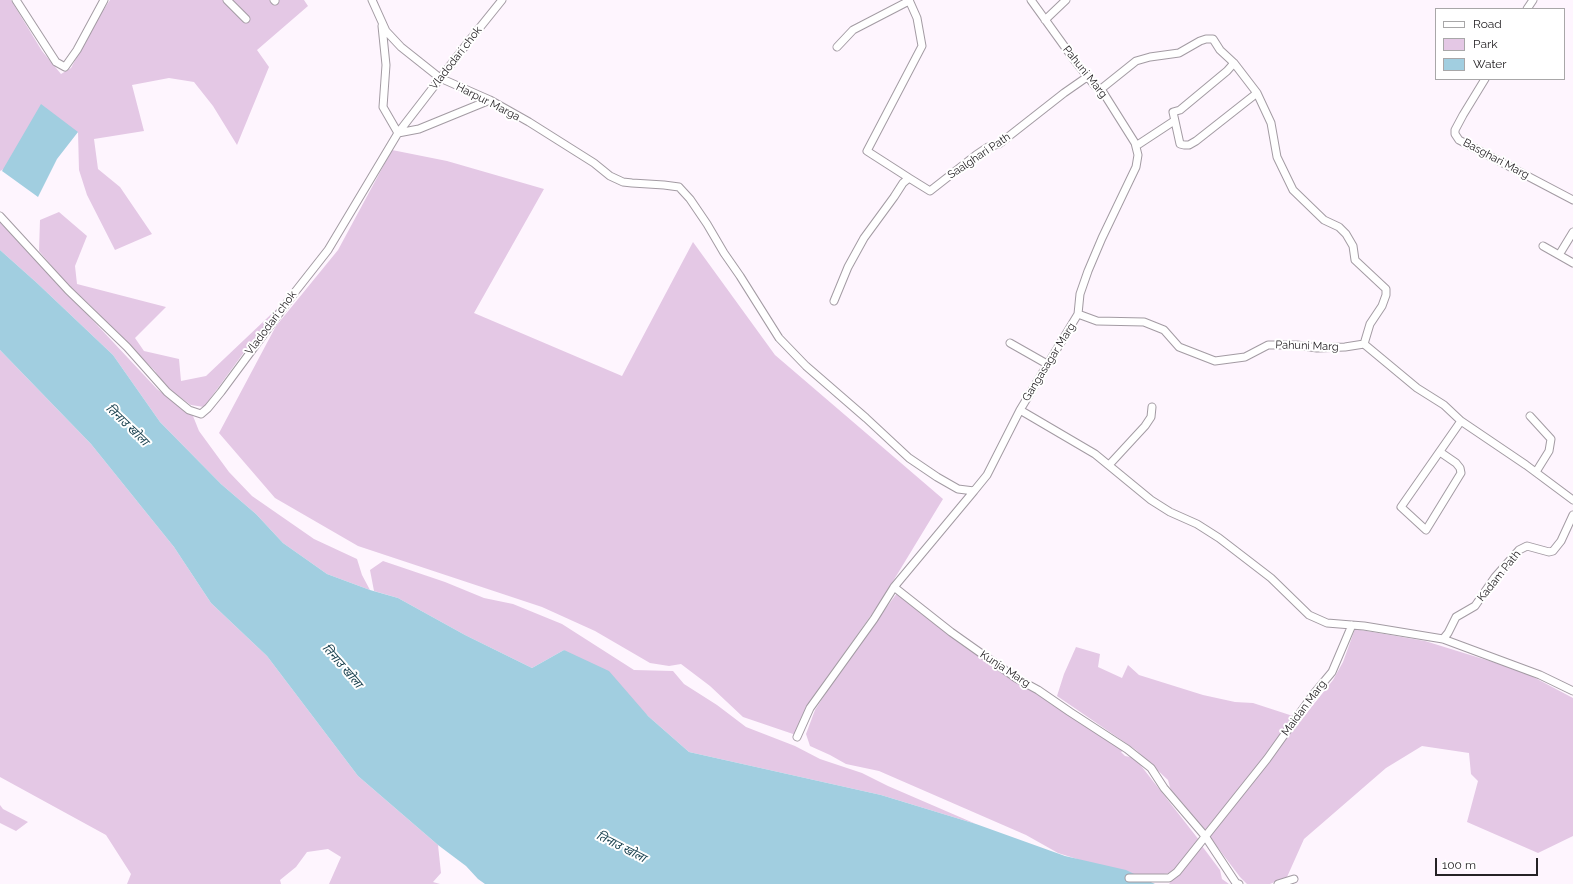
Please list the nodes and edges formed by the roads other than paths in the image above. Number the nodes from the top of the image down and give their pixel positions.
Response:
1 (16, 0) edge
2 (104, 0) edge
3 (227, 0) edge
4 (372, 0) edge
5 (502, 0) edge
6 (909, 0) edge
7 (1031, 0) edge
8 (1066, 0) edge
9 (246, 19) dead end
10 (1045, 20) junction
11 (382, 22) junction
12 (836, 47) dead end
13 (1234, 64) junction
14 (1087, 77) junction
15 (440, 78) junction
16 (1484, 80) edge
17 (1101, 89) junction
18 (1257, 93) junction
19 (490, 100) junction
20 (1174, 121) junction
21 (398, 133) junction
22 (1136, 146) junction
23 (909, 178) junction
24 (1573, 200) edge
25 (0, 216) edge
26 (1573, 232) edge
27 (1543, 246) dead end
28 (1559, 255) junction
29 (1573, 263) edge
30 (834, 301) dead end
31 (1078, 314) junction
32 (1010, 344) dead end
33 (1364, 344) junction
34 (1047, 364) junction
35 (1152, 406) dead end
36 (1020, 410) junction
37 (1530, 416) dead end
38 (1461, 422) junction
39 (1440, 452) junction
40 (1109, 465) junction
41 (1536, 472) junction
42 (974, 491) junction
43 (1573, 500) edge
44 (1573, 515) edge
45 (894, 588) junction
46 (1352, 625) junction
47 (1444, 639) junction
48 (1573, 691) edge
49 (797, 737) dead end
50 (1205, 836) junction
51 (1129, 878) dead end
52 (1294, 879) dead end
53 (1239, 884) edge
54 (1278, 884) edge

1 - 2 street
3 - 9 street
4 - 11 street, Harpur Marga
5 - 15 street, Vladodari chok
6 - 12 street
6 - 23 street
7 - 10 street, Pahuni Marg
8 - 10 street
10 - 14 street, Pahuni Marg
11 - 15 street, Harpur Marga
11 - 21 street
13 - 17 street
13 - 18 street
13 - 20 street
14 - 17 street, Pahuni Marg
14 - 23 street, Saalghari Path
15 - 19 street, Harpur Marga
15 - 21 street, Vladodari chok
16 - 24 street, Basghari Marg
17 - 22 street, Pahuni Marg
18 - 20 street
18 - 33 street
19 - 21 street
19 - 42 street, Harpur Marga
20 - 22 street
21 - 25 street, Vladodari chok
22 - 31 street
23 - 30 street
26 - 28 street
27 - 28 street
28 - 29 street
31 - 33 street, Pahuni Marg
31 - 34 street, Gangasagar Marg
32 - 34 street
33 - 38 street
34 - 36 street, Gangasagar Marg
35 - 40 street
36 - 40 street
36 - 42 street, Gangasagar Marg
37 - 41 street
38 - 39 street
38 - 41 street
39 - 39 street
40 - 46 street
41 - 43 street
42 - 45 street
44 - 47 street, Kadam Path
45 - 49 street
45 - 50 street, Kunja Marg
46 - 47 street
46 - 50 street, Maidan Marg
47 - 48 street
50 - 51 street
50 - 53 street
52 - 54 street

